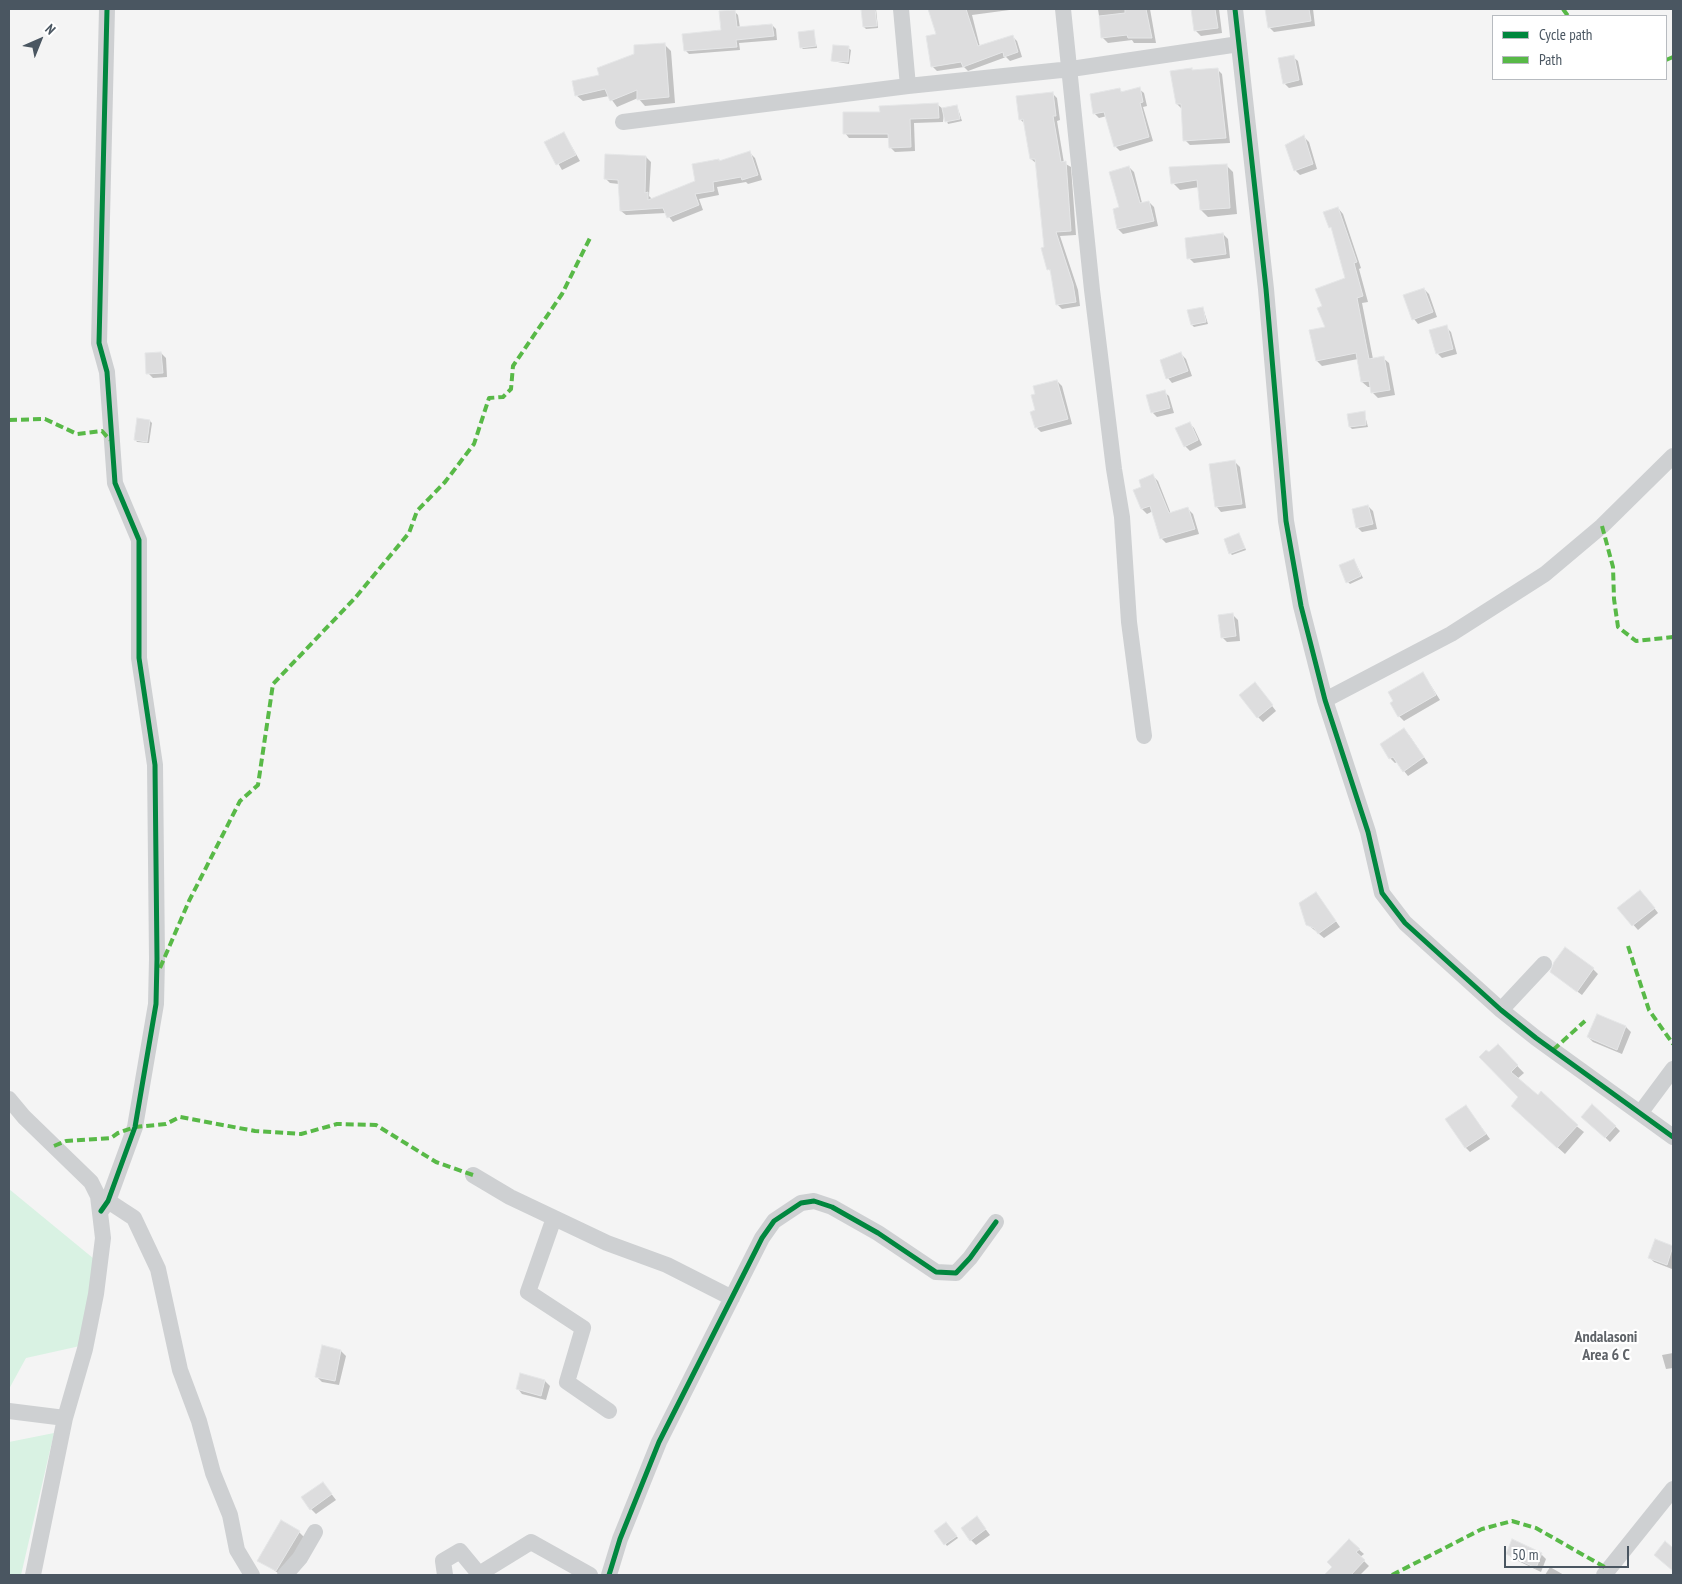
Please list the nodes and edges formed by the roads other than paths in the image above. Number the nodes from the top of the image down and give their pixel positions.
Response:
1 (107, 9) edge
2 (901, 9) edge
3 (1063, 9) edge
4 (1235, 9) edge
5 (1239, 44) junction
6 (1071, 69) junction
7 (908, 86) junction
8 (623, 122) dead end
9 (1673, 456) edge
10 (1324, 700) junction
11 (1144, 736) dead end
12 (1544, 964) dead end
13 (1501, 1010) junction
14 (1673, 1069) edge
15 (9, 1099) edge
16 (1641, 1112) junction
17 (1673, 1137) edge
18 (473, 1175) dead end
19 (104, 1206) junction
20 (554, 1218) junction
21 (996, 1222) dead end
22 (732, 1298) junction
23 (9, 1411) edge
24 (609, 1411) dead end
25 (65, 1418) junction
26 (1673, 1489) edge
27 (315, 1532) dead end
28 (33, 1575) edge
29 (252, 1575) edge
30 (285, 1575) edge
31 (445, 1575) edge
32 (478, 1575) edge
33 (590, 1575) edge
34 (609, 1575) edge
35 (1604, 1575) edge

1 - 19 street
2 - 7 street
3 - 6 street
4 - 5 street
5 - 6 street
5 - 10 street
6 - 7 street
6 - 11 street
7 - 8 street
9 - 10 street
10 - 13 street
12 - 13 street
13 - 16 street
14 - 16 street
15 - 19 street
16 - 17 street
18 - 20 street
19 - 25 street
19 - 29 street
20 - 22 street
20 - 24 street
21 - 22 street
22 - 34 street
23 - 25 street
25 - 28 street
26 - 35 street
27 - 30 street
31 - 32 street
32 - 33 street

